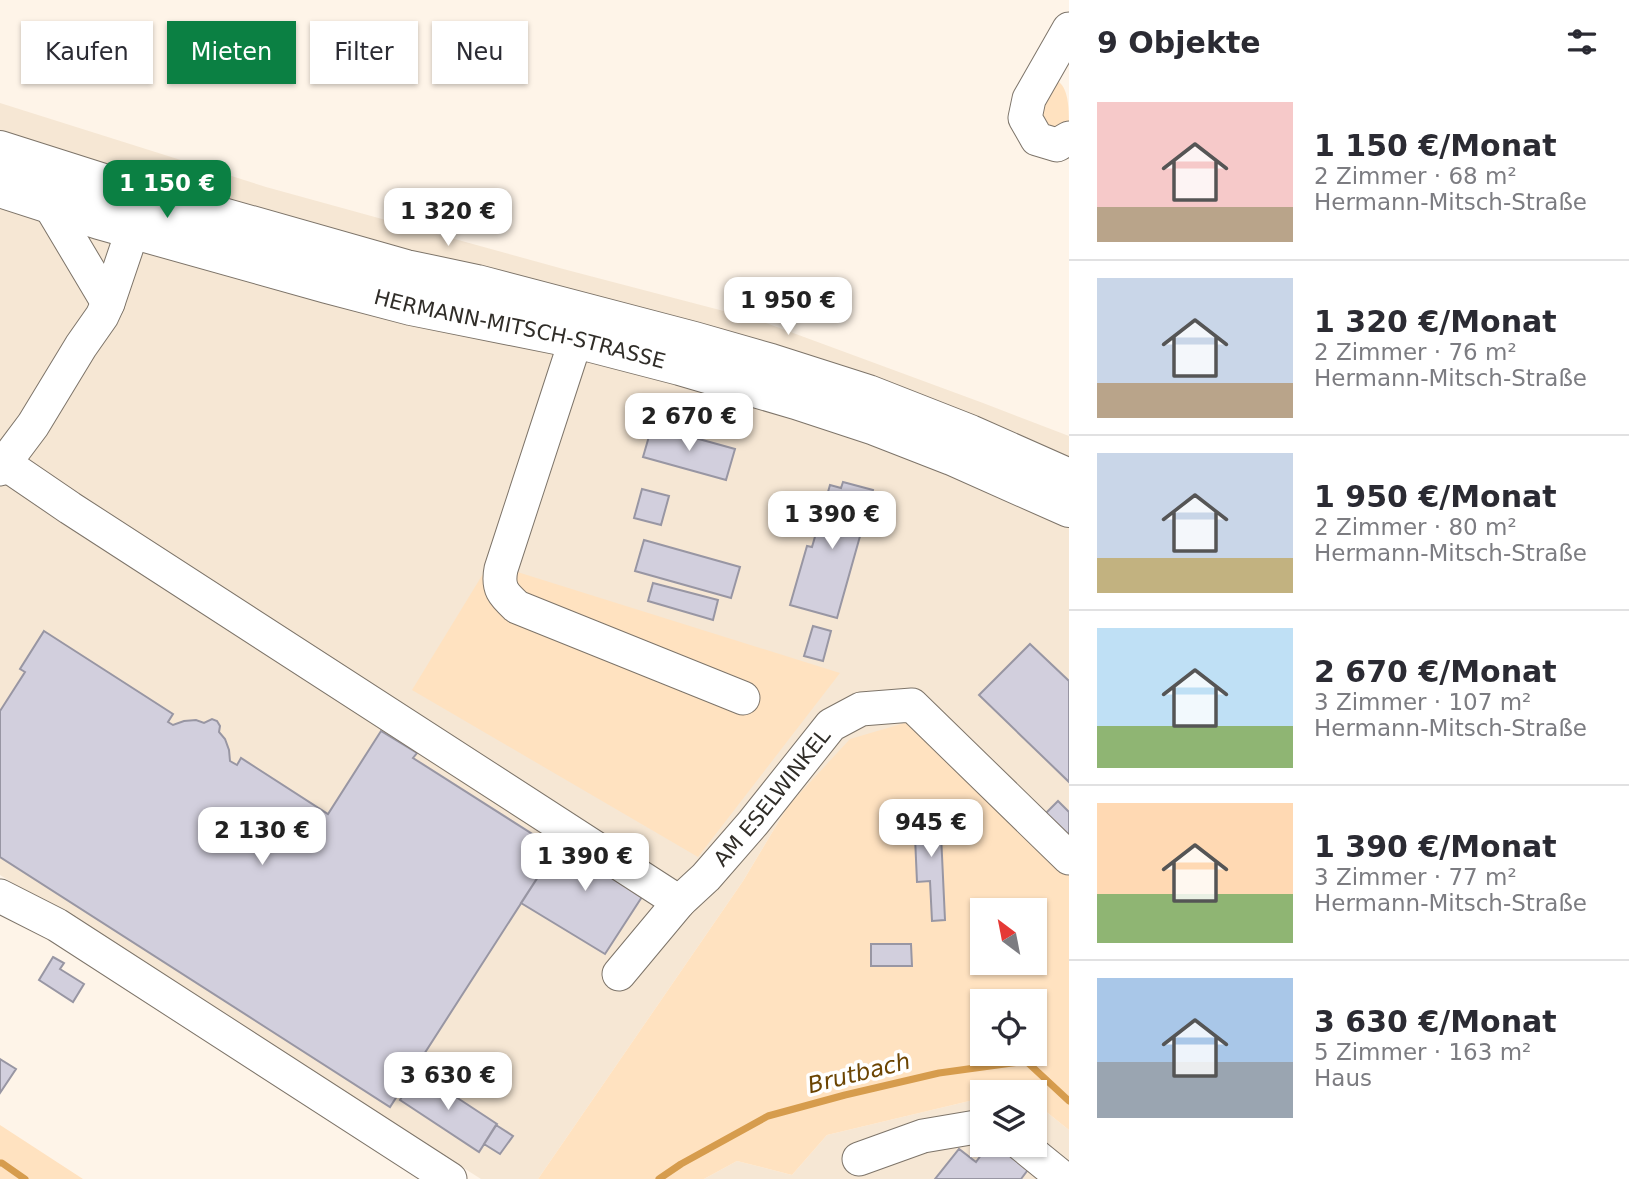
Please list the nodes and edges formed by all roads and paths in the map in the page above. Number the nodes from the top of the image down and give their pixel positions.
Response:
1 (1067, 42) edge
2 (1069, 138) edge
3 (0, 150) edge
4 (0, 188) edge
5 (49, 204) junction
6 (138, 212) junction
7 (108, 303) junction
8 (576, 338) junction
9 (2, 466) edge
10 (1069, 478) edge
11 (1069, 508) edge
12 (743, 698) dead end
13 (1069, 858) edge
14 (0, 896) edge
15 (679, 902) junction
16 (620, 974) dead end
17 (970, 1128) edge
18 (1037, 1157) edge
19 (859, 1159) dead end
20 (450, 1179) edge
21 (1064, 1179) edge

1 - 2 street
3 - 6 main road, HERMANN-MITSCH-STRASSE
4 - 5 main road, HERMANN-MITSCH-STRASSE
5 - 6 main road, HERMANN-MITSCH-STRASSE
5 - 7 street
6 - 7 street
6 - 8 main road, HERMANN-MITSCH-STRASSE
6 - 10 main road, HERMANN-MITSCH-STRASSE
7 - 9 street
8 - 11 main road, HERMANN-MITSCH-STRASSE
8 - 12 street
9 - 15 street
13 - 15 street, AM ESELWINKEL
14 - 20 street
15 - 16 street, AM ESELWINKEL
17 - 19 street
18 - 21 street

